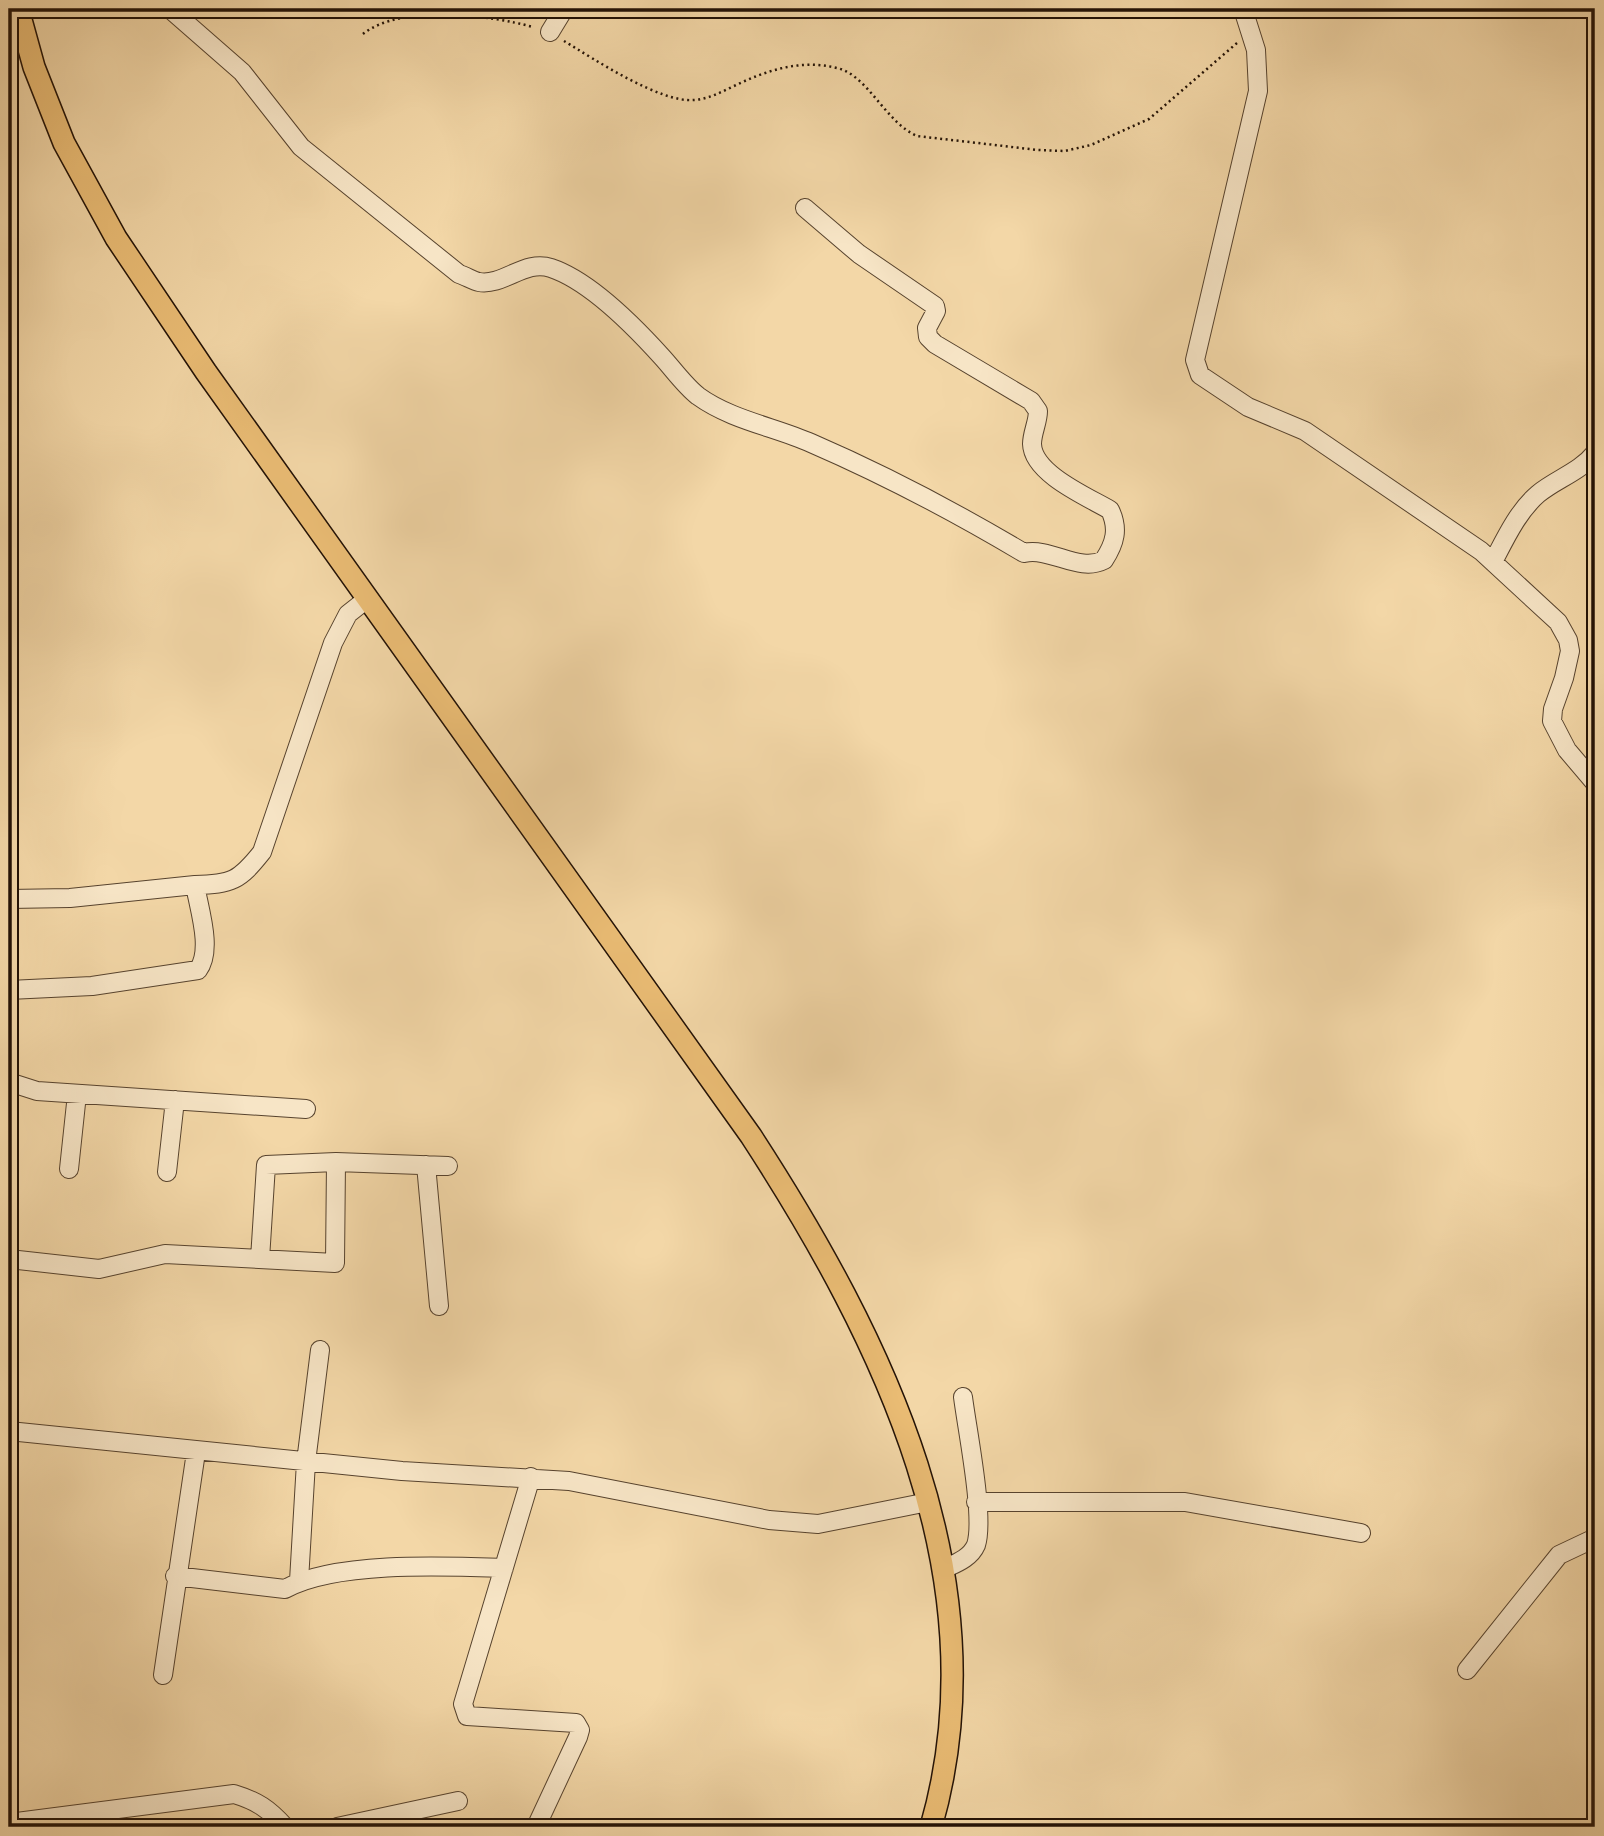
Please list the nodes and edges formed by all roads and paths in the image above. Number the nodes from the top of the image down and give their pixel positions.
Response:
1 (18, 9) edge
2 (170, 9) edge
3 (564, 9) edge
4 (1243, 9) edge
5 (550, 32) junction
6 (1250, 33) junction
7 (363, 34) dead end
8 (805, 208) dead end
9 (1593, 462) edge
10 (1493, 562) junction
11 (367, 599) junction
12 (1595, 783) edge
13 (195, 885) junction
14 (9, 899) edge
15 (9, 990) edge
16 (9, 1082) edge
17 (77, 1094) junction
18 (175, 1100) junction
19 (306, 1109) dead end
20 (336, 1162) junction
21 (426, 1165) junction
22 (449, 1166) dead end
23 (69, 1169) dead end
24 (167, 1172) dead end
25 (9, 1258) edge
26 (260, 1259) junction
27 (439, 1306) dead end
28 (320, 1350) dead end
29 (963, 1397) dead end
30 (9, 1431) edge
31 (196, 1451) junction
32 (306, 1462) junction
33 (531, 1477) junction
34 (928, 1502) junction
35 (976, 1502) junction
36 (1361, 1533) dead end
37 (1595, 1538) edge
38 (504, 1568) junction
39 (942, 1570) junction
40 (175, 1576) junction
41 (299, 1581) junction
42 (1467, 1670) dead end
43 (163, 1675) dead end
44 (458, 1801) dead end
45 (9, 1823) edge
46 (285, 1827) edge
47 (337, 1827) edge
48 (536, 1827) edge
49 (931, 1827) edge

1 - 11 main road
2 - 8 street
3 - 5 street
4 - 6 street
5 - 6 path
5 - 7 path
6 - 10 street
9 - 10 street
10 - 12 street
11 - 13 street
11 - 34 main road
13 - 14 street
13 - 15 street
16 - 17 street
17 - 18 street
17 - 23 street
18 - 19 street
18 - 24 street
20 - 21 street
20 - 26 street
20 - 26 street
21 - 22 street
21 - 27 street
25 - 26 street
28 - 32 street
29 - 35 street
30 - 31 street
31 - 32 street
31 - 40 street
32 - 33 street
32 - 41 street
33 - 34 street
33 - 38 street
34 - 39 main road
35 - 36 street
35 - 39 street
37 - 42 street
38 - 41 street
38 - 48 street
39 - 49 main road
40 - 41 street
40 - 43 street
44 - 47 street
45 - 46 street

